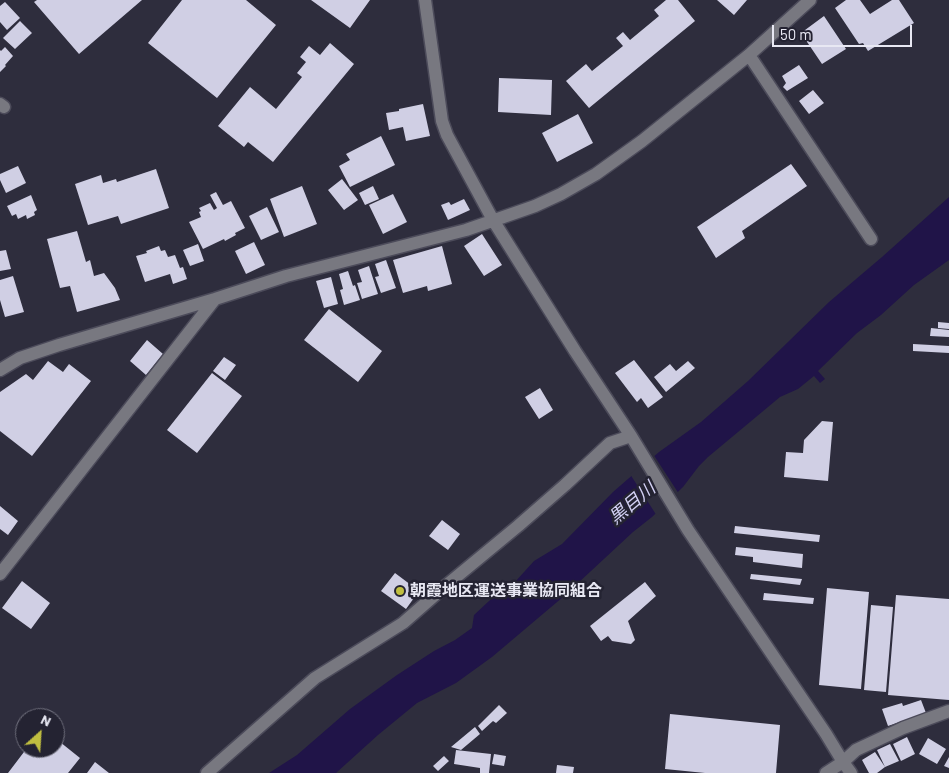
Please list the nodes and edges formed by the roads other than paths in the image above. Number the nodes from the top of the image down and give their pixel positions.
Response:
1 (425, 0) edge
2 (810, 0) edge
3 (749, 56) junction
4 (493, 220) junction
5 (871, 239) dead end
6 (215, 299) junction
7 (0, 370) edge
8 (631, 436) junction
9 (0, 574) edge
10 (949, 712) edge
11 (841, 768) edge
12 (208, 773) edge
13 (826, 773) edge
14 (851, 773) edge

1 - 4 street
2 - 3 street
3 - 4 street
3 - 5 street
4 - 6 street
4 - 8 street
6 - 7 street
6 - 9 street
8 - 11 street
8 - 12 street
10 - 11 street
11 - 13 street
11 - 14 street

